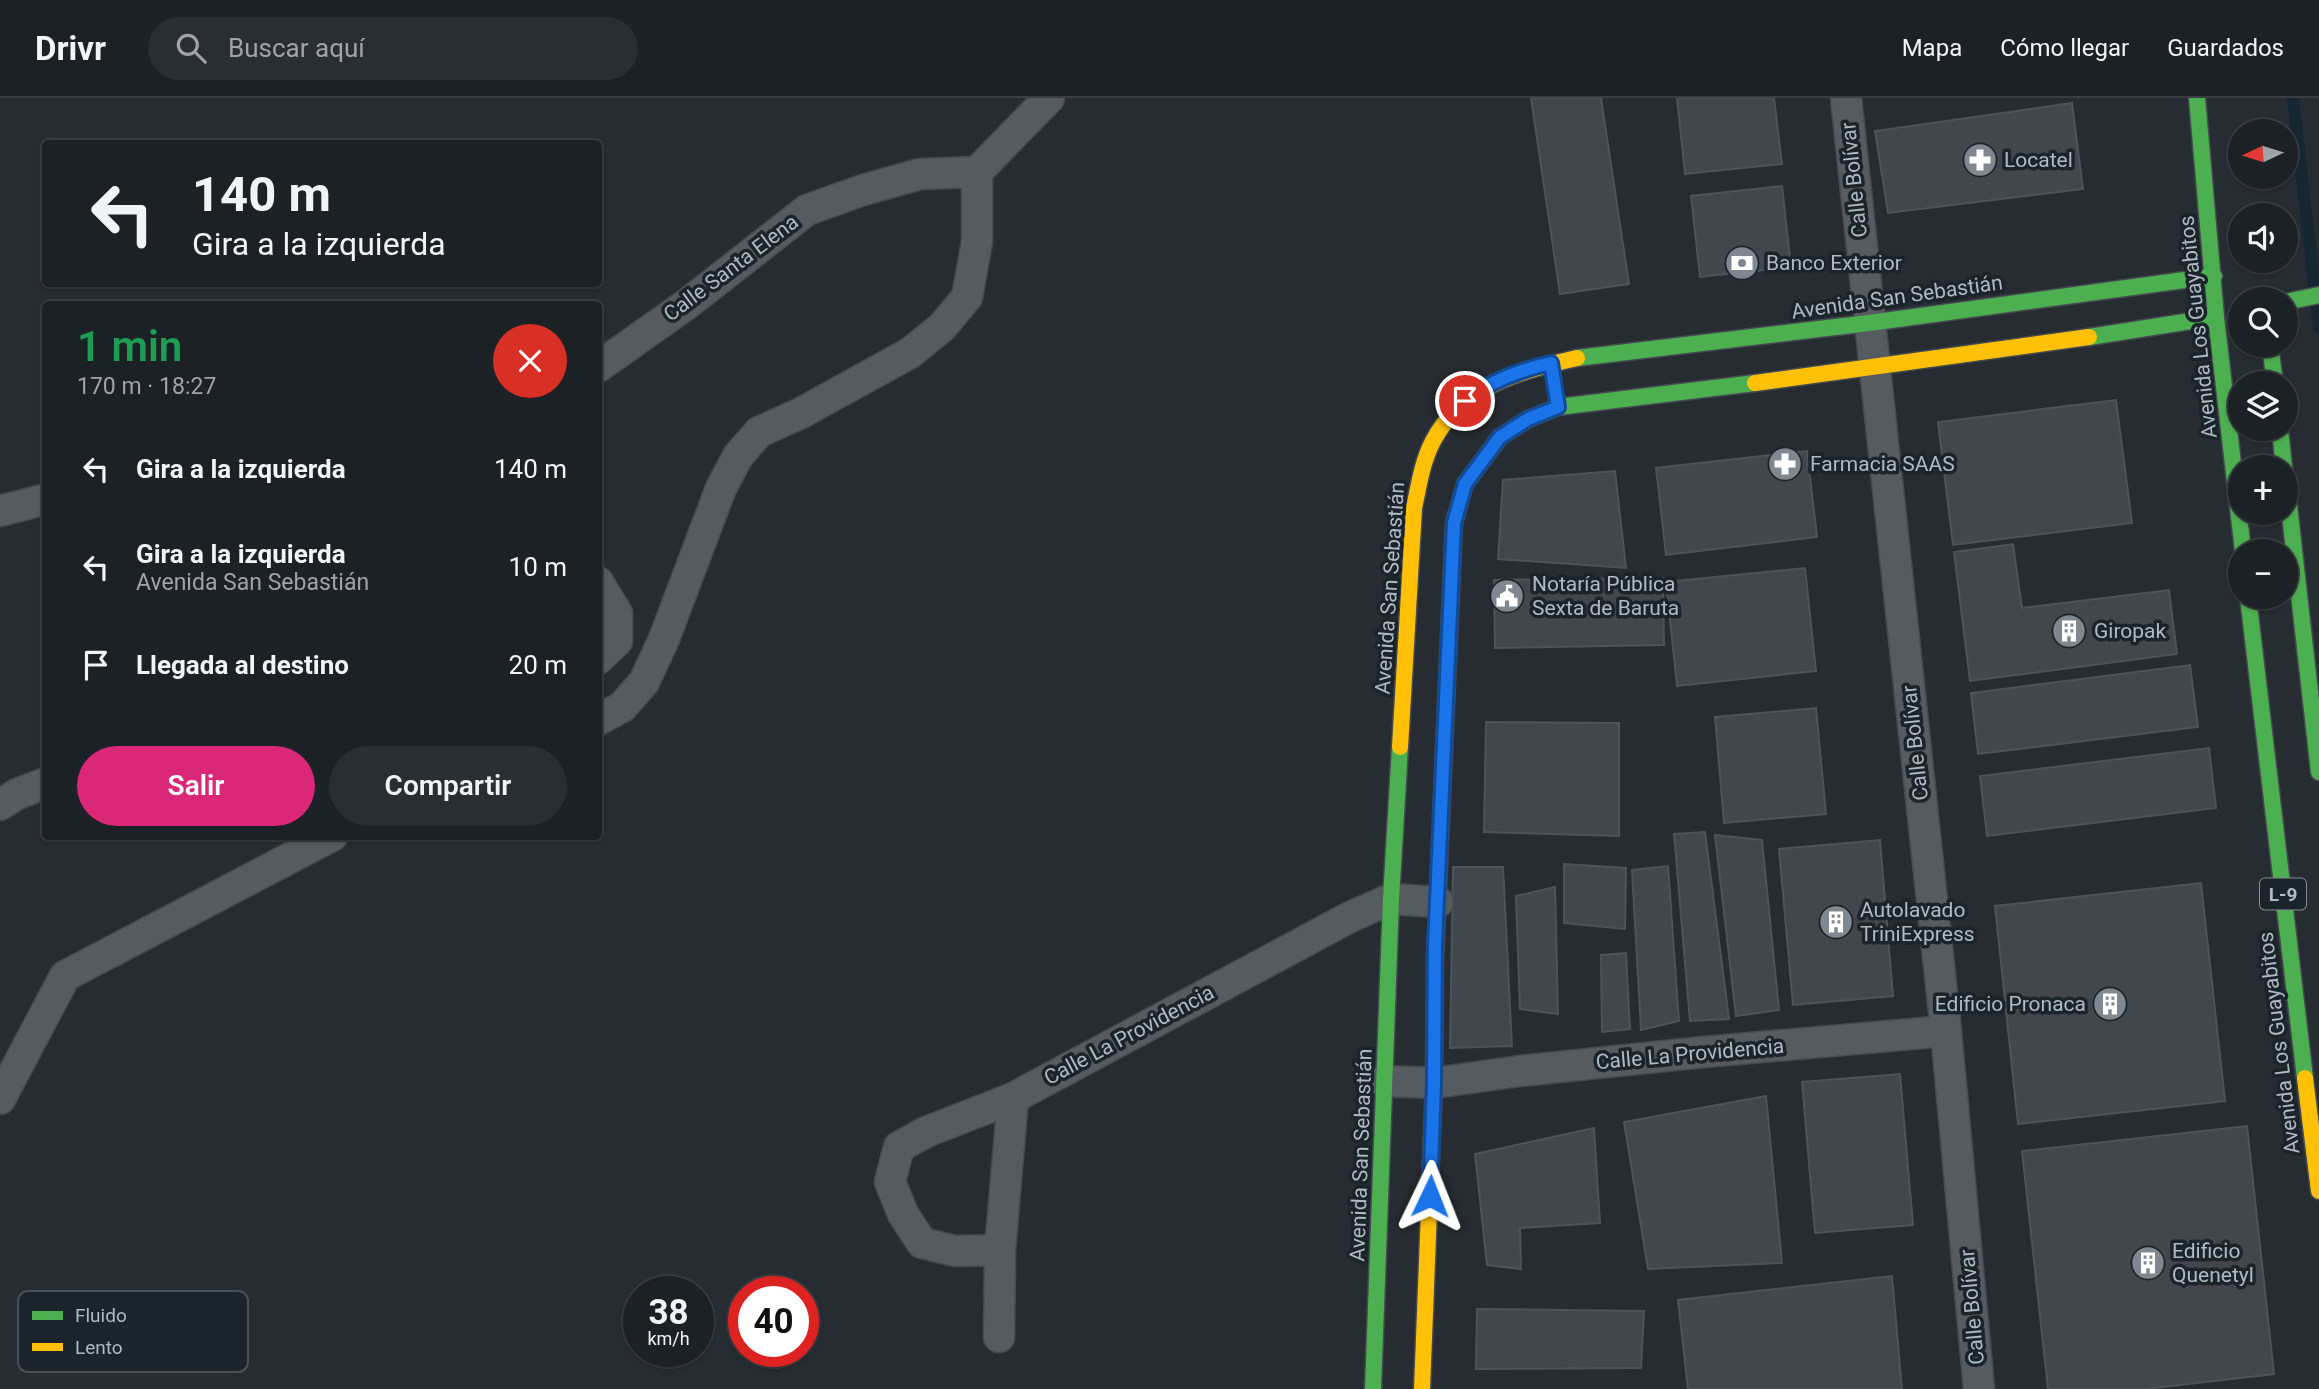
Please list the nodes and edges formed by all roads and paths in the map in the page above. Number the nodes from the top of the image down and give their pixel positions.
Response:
1 (1049, 98) edge
2 (1846, 98) edge
3 (2197, 98) edge
4 (977, 172) junction
5 (2214, 276) junction
6 (2319, 295) edge
7 (2298, 299) edge
8 (2222, 315) junction
9 (1869, 323) junction
10 (1551, 363) junction
11 (602, 364) edge
12 (1874, 365) junction
13 (1556, 396) junction
14 (42, 500) edge
15 (0, 511) edge
16 (2291, 525) edge
17 (2242, 539) edge
18 (602, 588) edge
19 (2249, 609) edge
20 (602, 655) edge
21 (602, 718) edge
22 (2319, 772) edge
23 (42, 784) edge
24 (0, 805) edge
25 (324, 840) edge
26 (1391, 899) junction
27 (1438, 902) junction
28 (1946, 1031) junction
29 (1384, 1081) junction
30 (1434, 1083) junction
31 (1013, 1098) junction
32 (0, 1099) edge
33 (2319, 1191) edge
34 (1000, 1250) junction
35 (999, 1337) dead end
36 (1373, 1389) edge
37 (1422, 1389) edge
38 (1979, 1389) edge

1 - 4 street
2 - 9 street, Calle Bolívar
3 - 5 street, Avenida Los Guayabitos
4 - 11 street, Calle Santa Elena
4 - 21 street
5 - 8 street, Avenida Los Guayabitos
5 - 9 street, Avenida San Sebastián
6 - 7 street
8 - 12 street
8 - 17 street, Avenida Los Guayabitos
9 - 10 street, Avenida San Sebastián
9 - 12 street, Calle Bolívar
10 - 13 street
10 - 26 street, Avenida San Sebastián
12 - 13 street
12 - 28 street, Calle Bolívar
13 - 27 street
14 - 15 street
16 - 22 street
18 - 20 street
19 - 33 street, Avenida Los Guayabitos / L-9
23 - 24 street
25 - 32 street
26 - 27 street, Calle La Providencia
26 - 29 street, Avenida San Sebastián
26 - 31 street, Calle La Providencia
27 - 30 street
28 - 30 street, Calle La Providencia
28 - 38 street, Calle Bolívar
29 - 30 street, Calle La Providencia
29 - 36 street, Avenida San Sebastián
30 - 37 street
31 - 34 street
31 - 34 street, Calle La Providencia
34 - 35 street

